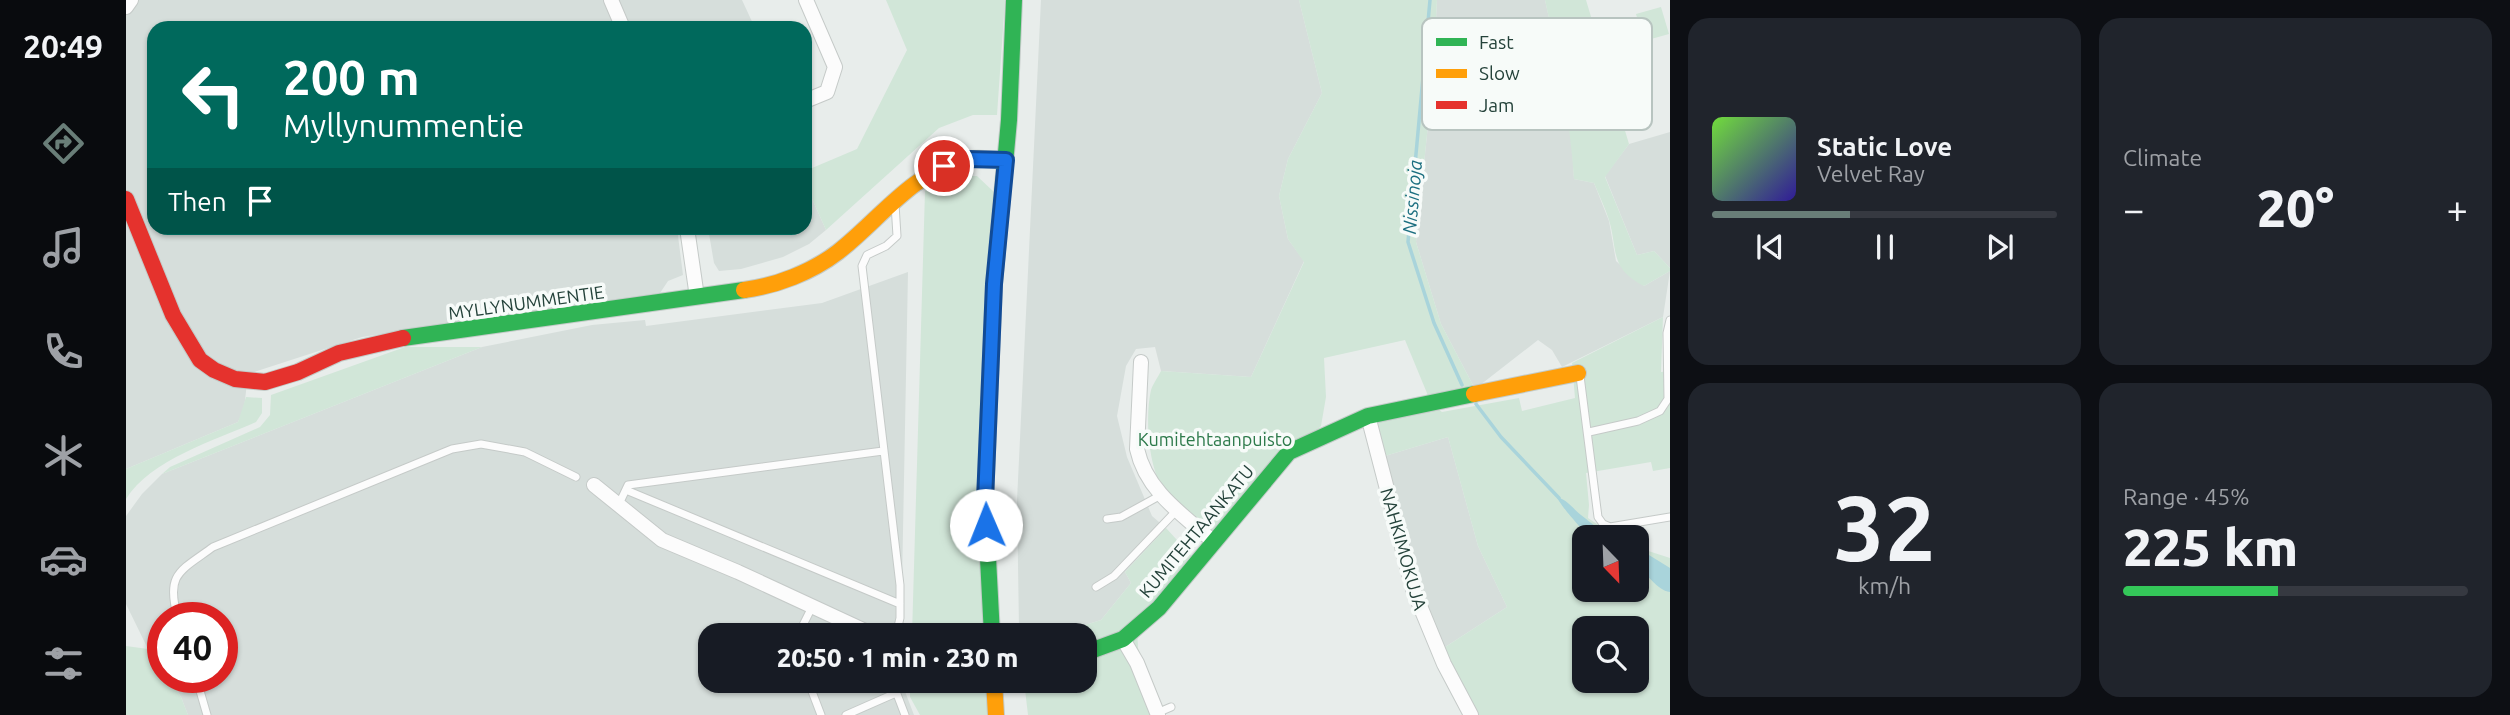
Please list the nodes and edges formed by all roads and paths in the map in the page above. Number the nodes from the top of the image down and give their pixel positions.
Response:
1 (131, 0) edge
2 (611, 0) edge
3 (806, 0) edge
4 (1014, 0) edge
5 (126, 7) edge
6 (620, 21) edge
7 (812, 98) edge
8 (1006, 160) junction
9 (126, 199) edge
10 (895, 200) junction
11 (688, 235) edge
12 (697, 297) junction
13 (1670, 320) edge
14 (1141, 362) dead end
15 (1578, 373) joint
16 (1368, 416) junction
17 (1589, 432) junction
18 (883, 451) junction
19 (576, 477) dead end
20 (594, 485) dead end
21 (1161, 495) junction
22 (622, 497) junction
23 (1178, 510) junction
24 (1668, 518) edge
25 (1107, 519) dead end
26 (1214, 542) junction
27 (1096, 587) dead end
28 (174, 602) edge
29 (900, 604) junction
30 (812, 607) junction
31 (804, 623) edge
32 (847, 623) edge
33 (899, 623) edge
34 (991, 623) edge
35 (1124, 639) junction
36 (1097, 649) edge
37 (201, 693) edge
38 (812, 693) edge
39 (995, 693) edge
40 (897, 694) joint
41 (1162, 712) edge
42 (207, 715) edge
43 (821, 715) edge
44 (846, 715) edge
45 (905, 715) edge
46 (996, 715) edge
47 (1471, 715) edge

1 - 5 street
2 - 6 street
3 - 7 street
4 - 8 street
8 - 10 street, MYLLYNUMMENTIE
8 - 34 street
9 - 12 street, MYLLYNUMMENTIE
10 - 12 street, MYLLYNUMMENTIE
10 - 18 lane
11 - 12 street
13 - 17 lane
14 - 21 street
15 - 16 street, KUMITEHTAANKATU
15 - 17 lane
16 - 26 street, KUMITEHTAANKATU
16 - 47 street, NAHKIMOKUJA
17 - 24 lane
18 - 22 lane
18 - 29 lane
19 - 28 lane
20 - 22 street
21 - 23 street
21 - 25 lane
22 - 29 lane
22 - 30 street
23 - 26 street
23 - 27 lane
26 - 35 street, KUMITEHTAANKATU
29 - 33 lane
30 - 31 lane
30 - 32 street
35 - 36 street, KUMITEHTAANKATU
35 - 41 street
37 - 42 lane
38 - 43 lane
39 - 46 street
40 - 44 lane
40 - 45 lane

